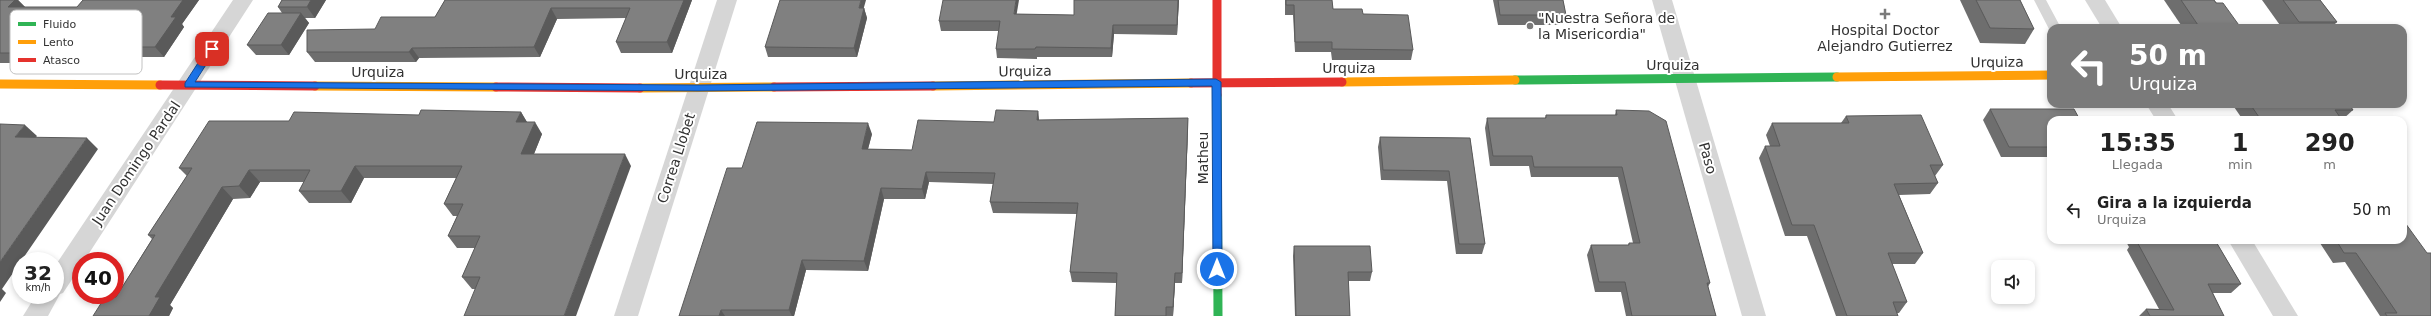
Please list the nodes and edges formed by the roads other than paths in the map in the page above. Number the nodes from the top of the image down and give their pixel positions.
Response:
1 (243, 0) edge
2 (727, 0) edge
3 (1216, 0) edge
4 (1662, 0) edge
5 (2040, 0) edge
6 (2095, 0) edge
7 (2053, 24) edge
8 (2110, 24) edge
9 (2047, 75) edge
10 (1686, 79) junction
11 (1216, 82) junction
12 (0, 84) edge
13 (188, 85) junction
14 (698, 88) junction
15 (2242, 244) edge
16 (64, 272) edge
17 (43, 304) edge
18 (35, 316) edge
19 (626, 316) edge
20 (1218, 316) edge
21 (1754, 316) edge
22 (2286, 316) edge

1 - 13 street, Juan Domingo Pardal
2 - 14 street, Correa Llobet
3 - 11 street, Matheu
4 - 10 street, Paso
5 - 7 lane
6 - 8 street
9 - 10 street, Urquiza
10 - 11 street, Urquiza
10 - 21 street, Paso
11 - 14 street, Urquiza
11 - 20 street, Matheu
12 - 13 street, Urquiza
13 - 14 street, Urquiza
13 - 16 street, Juan Domingo Pardal
14 - 19 street, Correa Llobet
15 - 22 street
17 - 18 street

